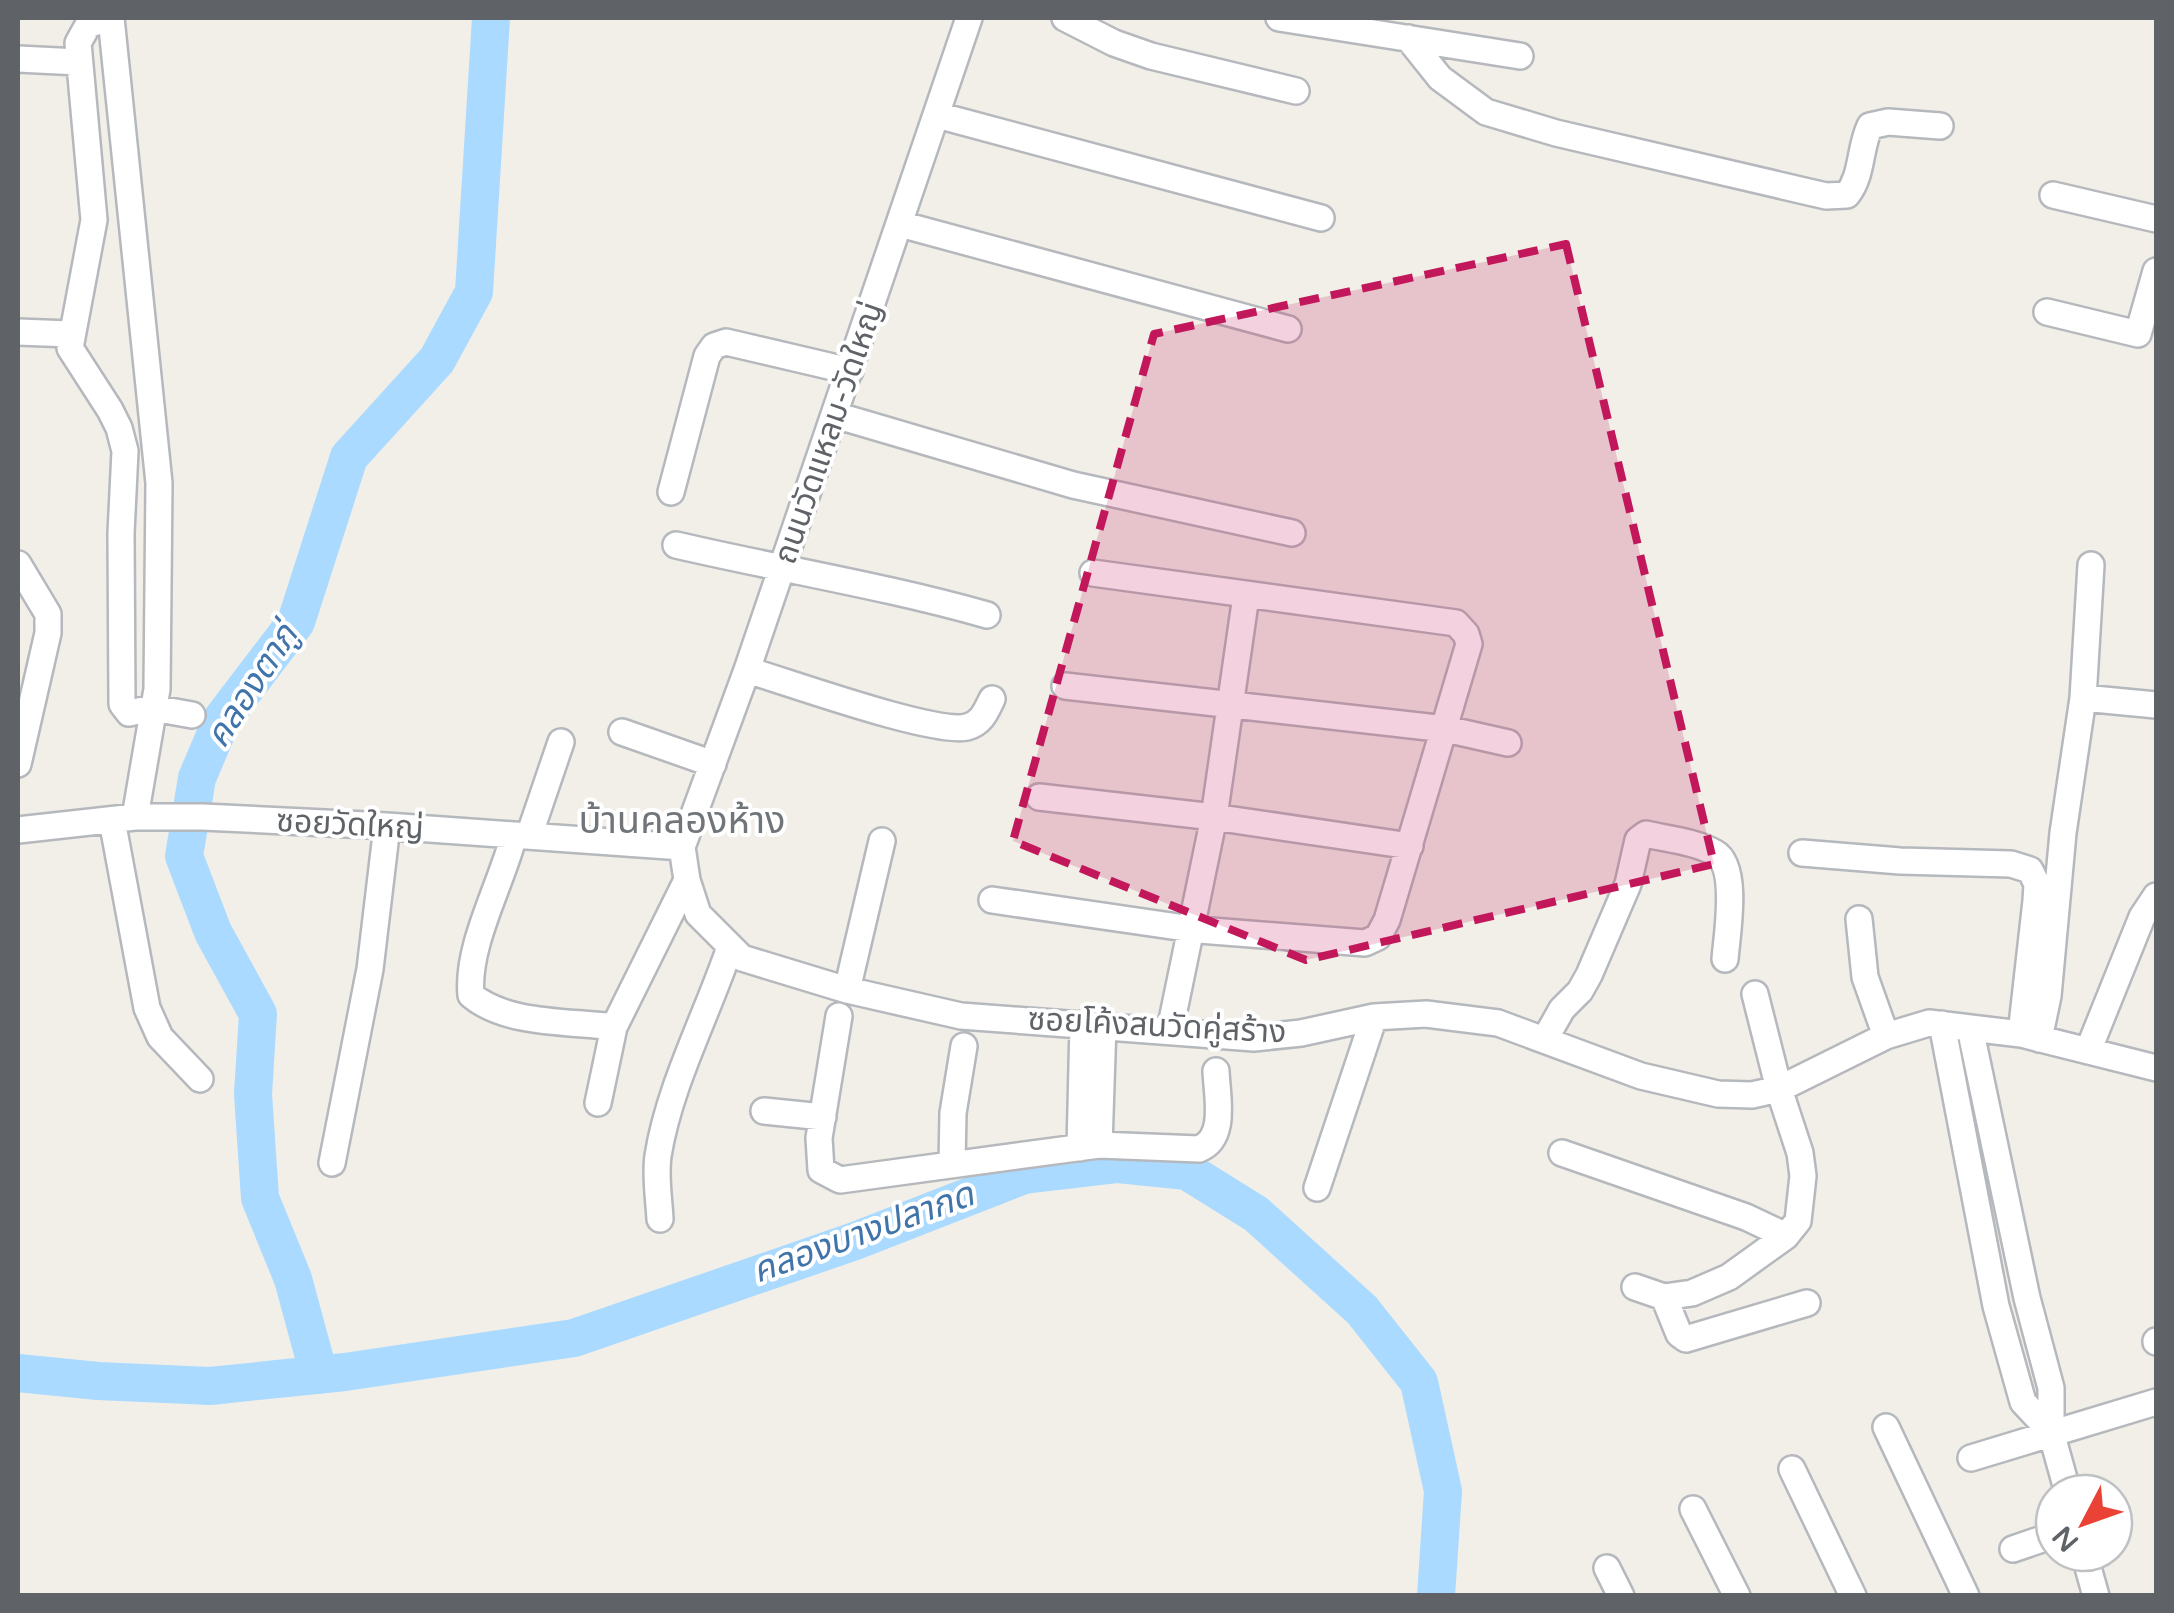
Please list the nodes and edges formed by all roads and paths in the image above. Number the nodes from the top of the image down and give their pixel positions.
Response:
1 (969, 18) edge
2 (1066, 18) edge
3 (1279, 18) edge
4 (99, 19) edge
5 (1408, 38) junction
6 (1520, 56) dead end
7 (18, 59) edge
8 (79, 62) junction
9 (1296, 91) dead end
10 (937, 115) junction
11 (1940, 126) dead end
12 (2053, 195) dead end
13 (1321, 218) dead end
14 (2156, 219) edge
15 (900, 224) junction
16 (2156, 271) edge
17 (2047, 312) dead end
18 (1288, 330) dead end
19 (18, 332) edge
20 (70, 334) junction
21 (850, 371) junction
22 (835, 414) junction
23 (671, 492) dead end
24 (1292, 532) dead end
25 (676, 545) dead end
26 (18, 564) edge
27 (2091, 565) dead end
28 (782, 570) junction
29 (1093, 573) dead end
30 (1246, 596) junction
31 (987, 615) dead end
32 (747, 670) junction
33 (1065, 686) dead end
34 (2083, 698) junction
35 (992, 699) dead end
36 (1230, 702) junction
37 (2156, 705) edge
38 (154, 708) junction
39 (192, 715) dead end
40 (1446, 729) junction
41 (622, 732) dead end
42 (561, 742) dead end
43 (1508, 743) dead end
44 (18, 764) edge
45 (713, 764) junction
46 (1038, 797) dead end
47 (1214, 816) junction
48 (124, 819) junction
49 (387, 826) junction
50 (18, 830) edge
51 (521, 836) junction
52 (882, 841) dead end
53 (1410, 846) junction
54 (682, 847) junction
55 (1802, 853) dead end
56 (687, 880) junction
57 (2156, 896) edge
58 (992, 900) dead end
59 (1859, 919) dead end
60 (1195, 923) junction
61 (730, 947) junction
62 (1724, 959) dead end
63 (847, 990) junction
64 (1756, 994) dead end
65 (839, 1016) dead end
66 (1374, 1017) junction
67 (1942, 1024) junction
68 (1093, 1025) junction
69 (614, 1027) junction
70 (1970, 1028) junction
71 (1177, 1031) junction
72 (1886, 1036) junction
73 (2030, 1037) junction
74 (1545, 1040) junction
75 (964, 1046) dead end
76 (2088, 1051) junction
77 (2156, 1068) edge
78 (1216, 1071) dead end
79 (200, 1078) dead end
80 (1778, 1089) junction
81 (598, 1103) dead end
82 (764, 1110) dead end
83 (823, 1117) junction
84 (1089, 1147) junction
85 (1562, 1153) dead end
86 (332, 1163) dead end
87 (952, 1164) junction
88 (1317, 1188) dead end
89 (660, 1219) dead end
90 (1786, 1236) junction
91 (1635, 1287) dead end
92 (1664, 1296) junction
93 (1807, 1303) dead end
94 (2156, 1402) edge
95 (1886, 1427) dead end
96 (2052, 1432) junction
97 (1971, 1458) dead end
98 (1792, 1469) dead end
99 (2063, 1473) edge
100 (1694, 1509) dead end
101 (2034, 1542) edge
102 (2013, 1549) dead end
103 (1607, 1568) dead end
104 (1621, 1596) edge
105 (1737, 1596) edge
106 (1853, 1596) edge
107 (1966, 1596) edge

1 - 10 street, ถนนวัดแหลม-วัดใหญ่
2 - 9 street
3 - 5 street
4 - 8 street
4 - 38 street
5 - 6 street
5 - 11 street
7 - 8 street
8 - 20 street
10 - 13 street
10 - 15 street, ถนนวัดแหลม-วัดใหญ่
12 - 14 street
15 - 18 street
15 - 21 street, ถนนวัดแหลม-วัดใหญ่
16 - 17 street
19 - 20 street
20 - 38 street
21 - 22 street, ถนนวัดแหลม-วัดใหญ่
21 - 23 street
22 - 24 street
22 - 28 street, ถนนวัดแหลม-วัดใหญ่
25 - 28 street
26 - 44 street
27 - 34 street
28 - 31 street
28 - 32 street, ถนนวัดแหลม-วัดใหญ่
29 - 30 street
30 - 36 street
30 - 40 street
32 - 35 street
32 - 45 street, ถนนวัดแหลม-วัดใหญ่
33 - 36 street
34 - 37 street
34 - 73 street
36 - 40 street
36 - 47 street
38 - 39 street
38 - 48 street
40 - 43 street
40 - 53 street
41 - 45 street
42 - 51 street
45 - 54 street, ถนนวัดแหลม-วัดใหญ่
46 - 47 street
47 - 53 street
47 - 60 street
48 - 49 street, ซอยวัดใหญ่
48 - 50 street, ซอยวัดใหญ่
48 - 79 street
49 - 51 street, ซอยวัดใหญ่
49 - 86 street
51 - 54 street, ซอยวัดใหญ่
51 - 69 street
52 - 63 street
53 - 60 street
54 - 56 street, ซอยโค้งสนวัดคู่สร้าง
55 - 73 street
56 - 61 street, ซอยโค้งสนวัดคู่สร้าง
56 - 69 street
57 - 76 street
58 - 60 street
59 - 72 street
60 - 71 street
61 - 63 street, ซอยโค้งสนวัดคู่สร้าง
61 - 89 street
62 - 74 street
63 - 68 street, ซอยโค้งสนวัดคู่สร้าง
64 - 80 street
65 - 83 street
66 - 71 street, ซอยโค้งสนวัดคู่สร้าง
66 - 74 street, ซอยโค้งสนวัดคู่สร้าง
66 - 88 street
67 - 70 street, ซอยโค้งสนวัดคู่สร้าง
67 - 72 street, ซอยโค้งสนวัดคู่สร้าง
67 - 96 street
68 - 71 street, ซอยโค้งสนวัดคู่สร้าง
68 - 84 street
69 - 81 street
70 - 73 street, ซอยโค้งสนวัดคู่สร้าง
70 - 96 street
72 - 80 street, ซอยโค้งสนวัดคู่สร้าง
73 - 76 street, ซอยโค้งสนวัดคู่สร้าง
74 - 80 street, ซอยโค้งสนวัดคู่สร้าง
75 - 87 street
76 - 77 street, ซอยโค้งสนวัดคู่สร้าง
78 - 84 street
80 - 90 street
82 - 83 street
83 - 87 street
84 - 87 street
85 - 90 street
90 - 92 street
91 - 92 street
92 - 93 street
94 - 96 street
95 - 107 street
96 - 97 street
96 - 99 street
98 - 106 street
100 - 105 street
101 - 102 street
103 - 104 street

